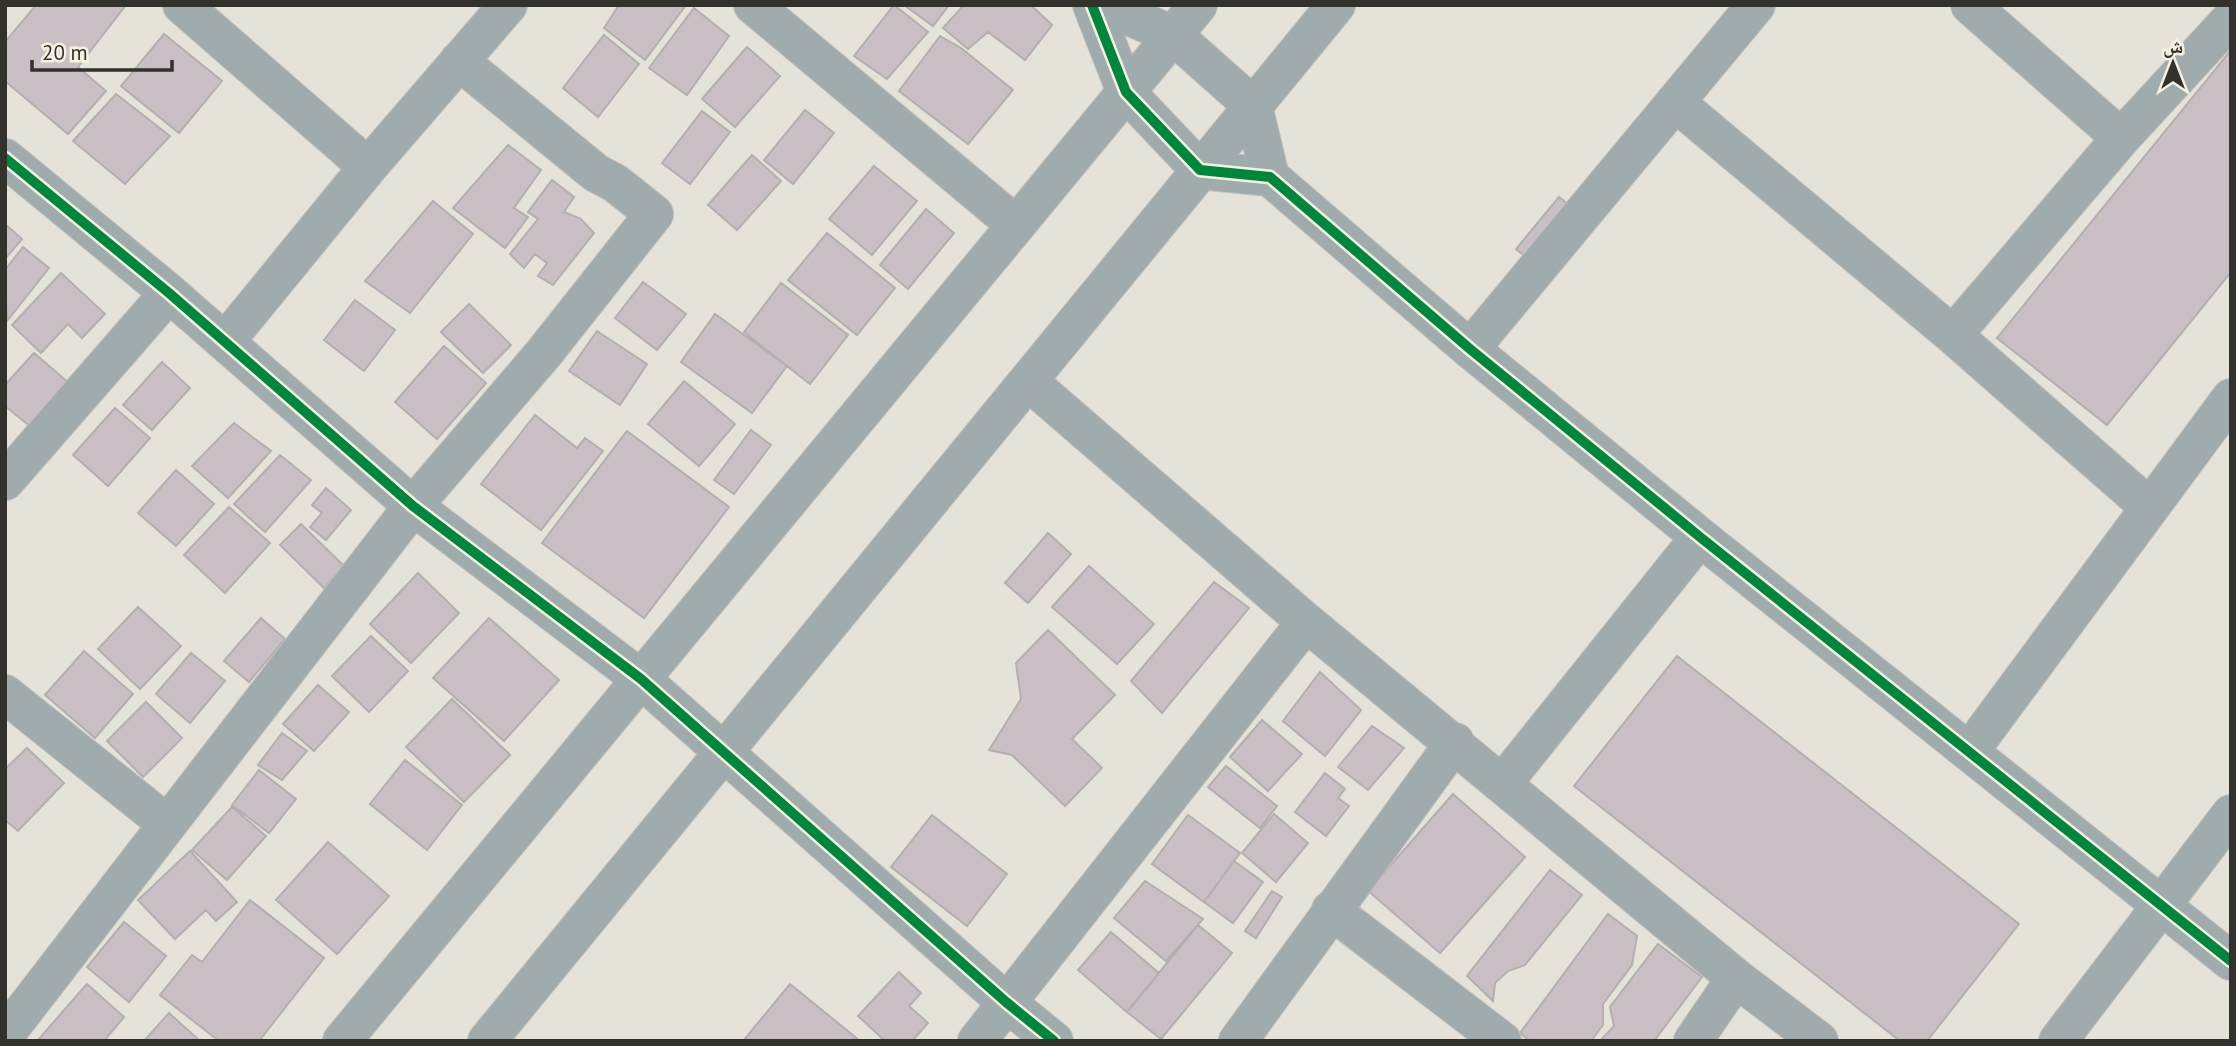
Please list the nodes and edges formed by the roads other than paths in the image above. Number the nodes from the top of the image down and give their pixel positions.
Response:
1 (182, 5) edge
2 (508, 5) edge
3 (752, 5) edge
4 (1092, 5) edge
5 (1103, 5) edge
6 (1198, 5) edge
7 (1336, 5) edge
8 (1756, 5) edge
9 (1970, 5) edge
10 (2231, 19) edge
11 (1173, 35) junction
12 (459, 61) junction
13 (1126, 92) junction
14 (1675, 102) junction
15 (1253, 106) junction
16 (2121, 138) junction
17 (5, 158) edge
18 (368, 167) junction
19 (1200, 170) junction
20 (1270, 177) junction
21 (1016, 225) junction
22 (169, 293) junction
23 (1953, 335) junction
24 (225, 342) junction
25 (1469, 349) junction
26 (1028, 382) junction
27 (2231, 398) edge
28 (5, 481) edge
29 (414, 506) junction
30 (2148, 506) junction
31 (1700, 537) junction
32 (1306, 622) junction
33 (641, 679) junction
34 (5, 694) edge
35 (1455, 742) junction
36 (724, 751) junction
37 (1969, 751) junction
38 (1503, 783) junction
39 (2231, 814) edge
40 (166, 823) junction
41 (2162, 905) junction
42 (1331, 910) junction
43 (2231, 961) edge
44 (1736, 978) junction
45 (1006, 1002) junction
46 (5, 1035) edge
47 (342, 1041) edge
48 (487, 1041) edge
49 (977, 1041) edge
50 (1054, 1041) edge
51 (1238, 1041) edge
52 (1502, 1041) edge
53 (1693, 1041) edge
54 (1819, 1041) edge
55 (2058, 1041) edge

1 - 18 street
2 - 12 street
3 - 21 street
4 - 13 street
5 - 11 street
6 - 11 street
7 - 15 street
8 - 14 street
9 - 16 street
10 - 16 street
11 - 13 street
11 - 15 street
12 - 18 street
12 - 29 street
13 - 19 street
13 - 21 street
14 - 23 street
14 - 25 street
15 - 19 street
15 - 20 street
16 - 23 street
17 - 22 street
18 - 24 street
19 - 20 street
19 - 26 street
20 - 25 street
21 - 33 street
22 - 24 street
22 - 28 street
23 - 30 street
24 - 29 street
25 - 31 street
26 - 32 street
26 - 36 street
27 - 30 street
29 - 33 street
29 - 40 street
30 - 37 street
31 - 37 street
31 - 38 street
32 - 35 street
32 - 45 street
33 - 36 street
33 - 47 street
34 - 40 street
35 - 38 street
35 - 42 street
36 - 45 street
36 - 48 street
37 - 41 street
38 - 44 street
39 - 41 street
40 - 46 street
41 - 43 street
41 - 55 street
42 - 51 street
42 - 52 street
44 - 53 street
44 - 54 street
45 - 49 street
45 - 50 street

